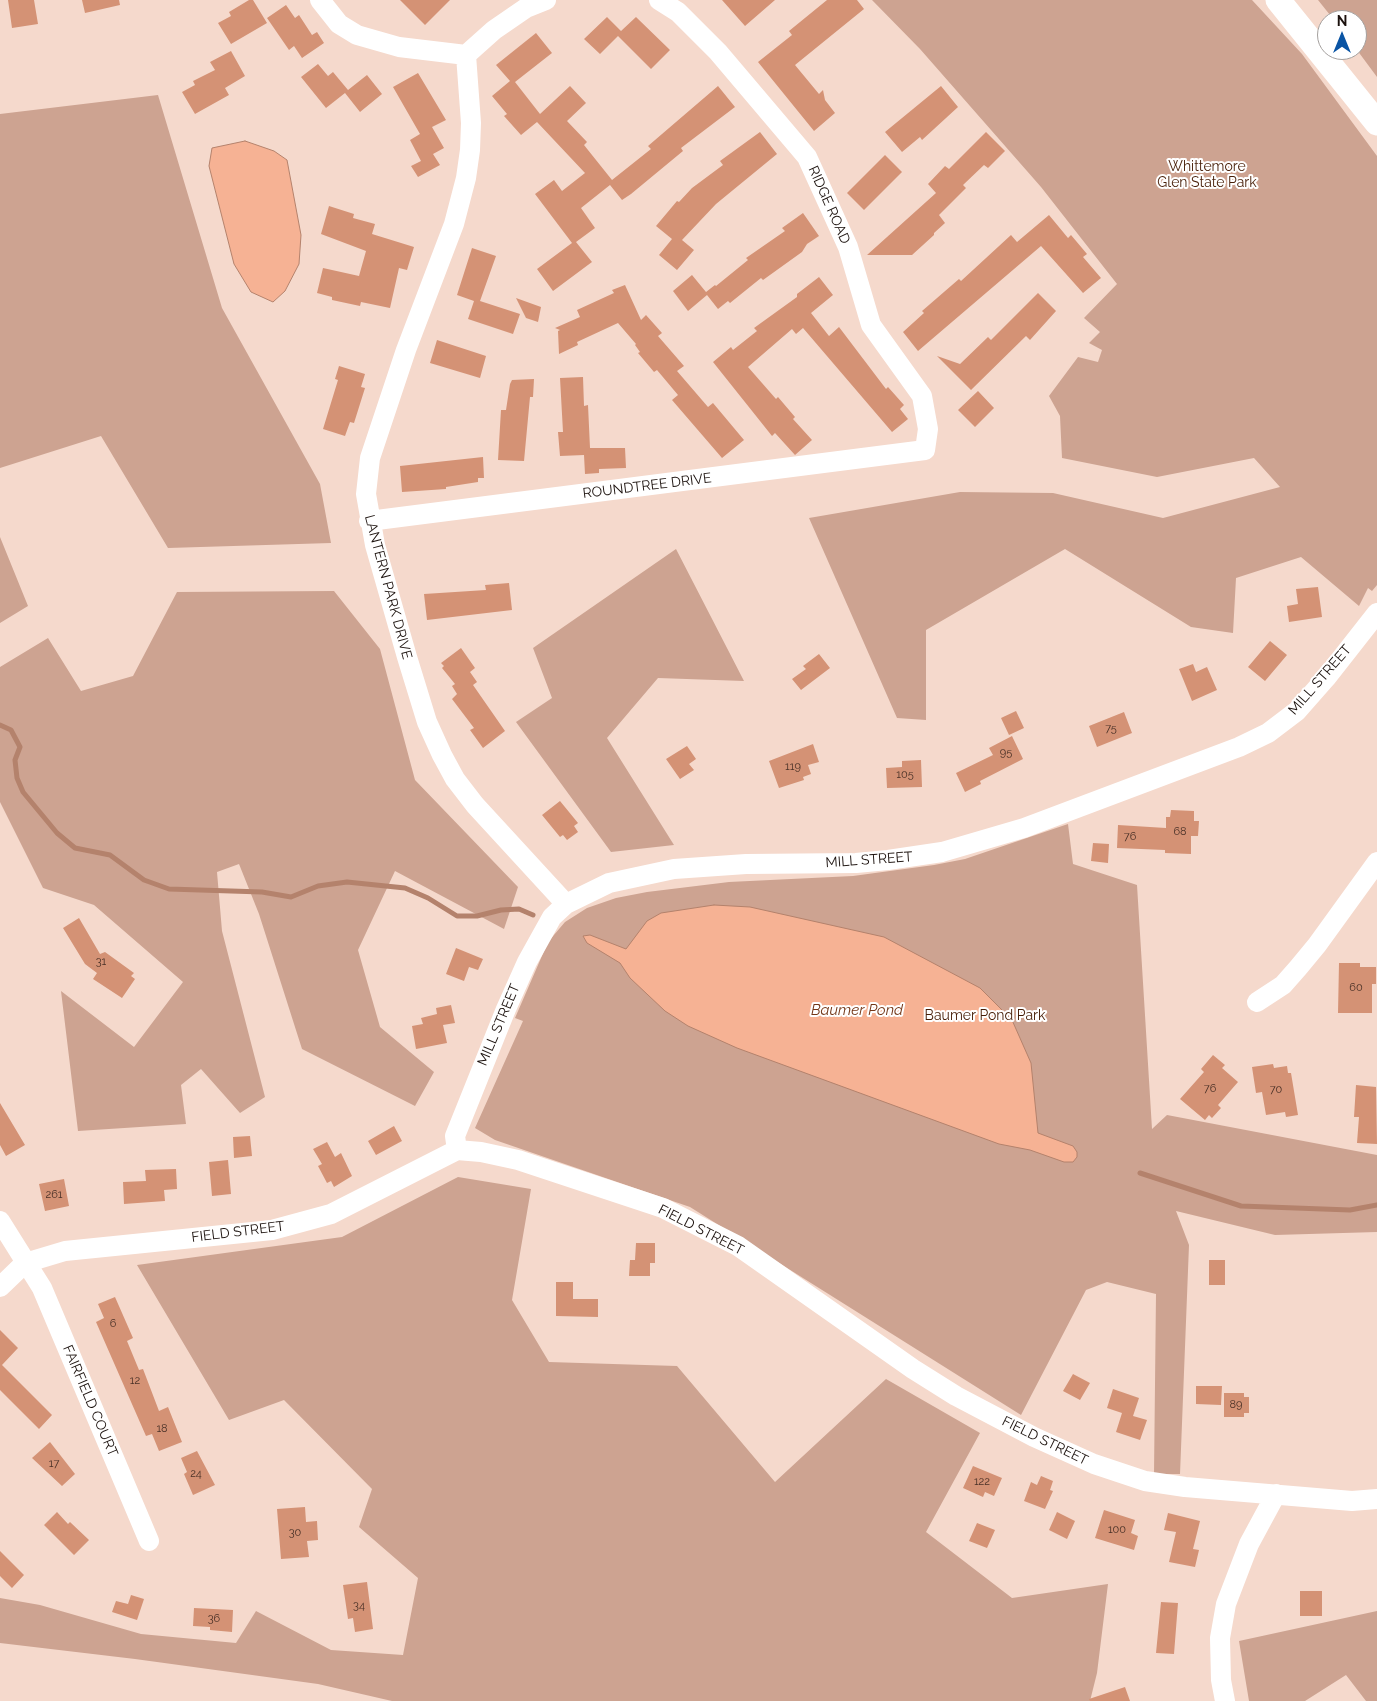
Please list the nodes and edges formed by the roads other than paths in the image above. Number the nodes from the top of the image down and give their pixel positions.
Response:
1 (320, 0) edge
2 (546, 0) edge
3 (658, 0) edge
4 (1278, 0) edge
5 (466, 55) junction
6 (1377, 123) edge
7 (925, 450) joint
8 (369, 520) junction
9 (1377, 613) edge
10 (1377, 862) edge
11 (566, 904) junction
12 (1257, 1002) dead end
13 (457, 1150) junction
14 (0, 1221) edge
15 (25, 1263) junction
16 (0, 1287) edge
17 (1276, 1494) junction
18 (1377, 1499) edge
19 (149, 1541) dead end
20 (1225, 1701) edge

1 - 5 street
2 - 5 street
3 - 7 street, RIDGE ROAD
4 - 6 main road
5 - 8 street, LANTERN PARK DRIVE
7 - 8 street, ROUNDTREE DRIVE
8 - 11 street, LANTERN PARK DRIVE
9 - 11 street, MILL STREET
10 - 12 street
11 - 13 street, MILL STREET
13 - 15 street, FIELD STREET
13 - 17 street, FIELD STREET
14 - 15 street, FAIRFIELD COURT
15 - 16 street, FIELD STREET
15 - 19 street, FAIRFIELD COURT
17 - 18 street, FIELD STREET
17 - 20 street

